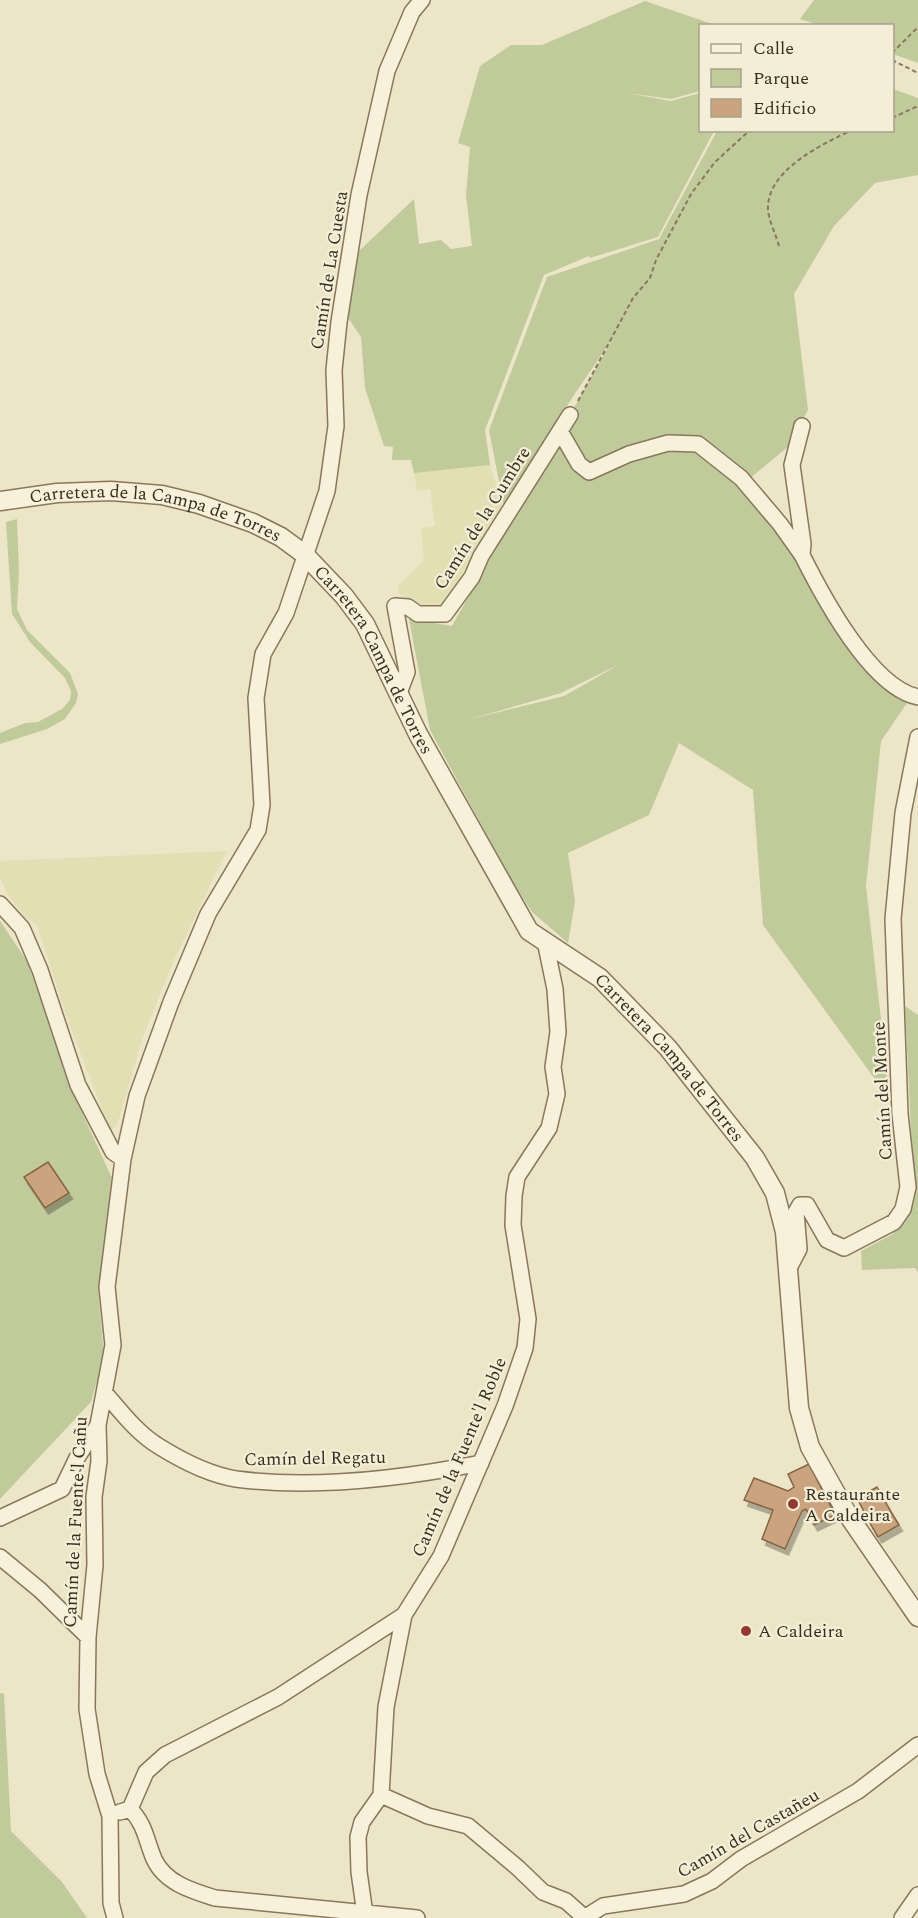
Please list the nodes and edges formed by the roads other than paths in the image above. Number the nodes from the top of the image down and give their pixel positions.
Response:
1 (422, 0) edge
2 (570, 415) road end
3 (802, 426) dead end
4 (560, 431) junction
5 (0, 501) edge
6 (304, 554) junction
7 (801, 555) junction
8 (399, 693) junction
9 (918, 696) edge
10 (918, 738) edge
11 (915, 768) edge
12 (0, 904) edge
13 (545, 941) junction
14 (123, 1159) junction
15 (789, 1268) junction
16 (105, 1393) junction
17 (99, 1425) junction
18 (481, 1464) junction
19 (0, 1518) edge
20 (0, 1557) edge
21 (404, 1615) junction
22 (918, 1617) edge
23 (88, 1637) junction
24 (918, 1745) edge
25 (381, 1795) junction
26 (130, 1809) junction
27 (110, 1816) junction
28 (918, 1895) edge
29 (365, 1914) junction
30 (115, 1918) edge
31 (417, 1918) edge
32 (584, 1918) edge
33 (902, 1918) edge

1 - 6 street, Camín de La Cuesta
2 - 4 street, Camín de la Cumbre
3 - 7 street
4 - 7 street
4 - 8 street, Camín de la Cumbre
5 - 6 street, Carretera de la Campa de Torres
6 - 8 street, Carretera Campa de Torres
6 - 14 street, Camín de la Fuente'l Cañu
7 - 9 street
8 - 13 street, Carretera Campa de Torres
10 - 11 street
11 - 15 street, Camín del Monte
12 - 14 street
13 - 15 street, Carretera Campa de Torres
13 - 18 street, Camín de la Fuente'l Roble
14 - 16 street, Camín de la Fuente'l Cañu
15 - 22 street, Carretera Campa de Torres
16 - 17 street, Camín de la Fuente'l Cañu
16 - 18 street, Camín del Regatu
17 - 19 street
17 - 23 street, Camín de la Fuente'l Cañu
18 - 21 street, Camín de la Fuente'l Roble
20 - 23 street
21 - 25 street
21 - 26 street, Camín de la Fuente'l Roble
23 - 27 street, Camín de la Fuente'l Cañu
24 - 32 street, Camín del Castañeu
25 - 29 street
25 - 32 street
26 - 27 street
26 - 29 street
27 - 30 street, Camín de la Fuente'l Cañu
28 - 33 street
29 - 31 street

